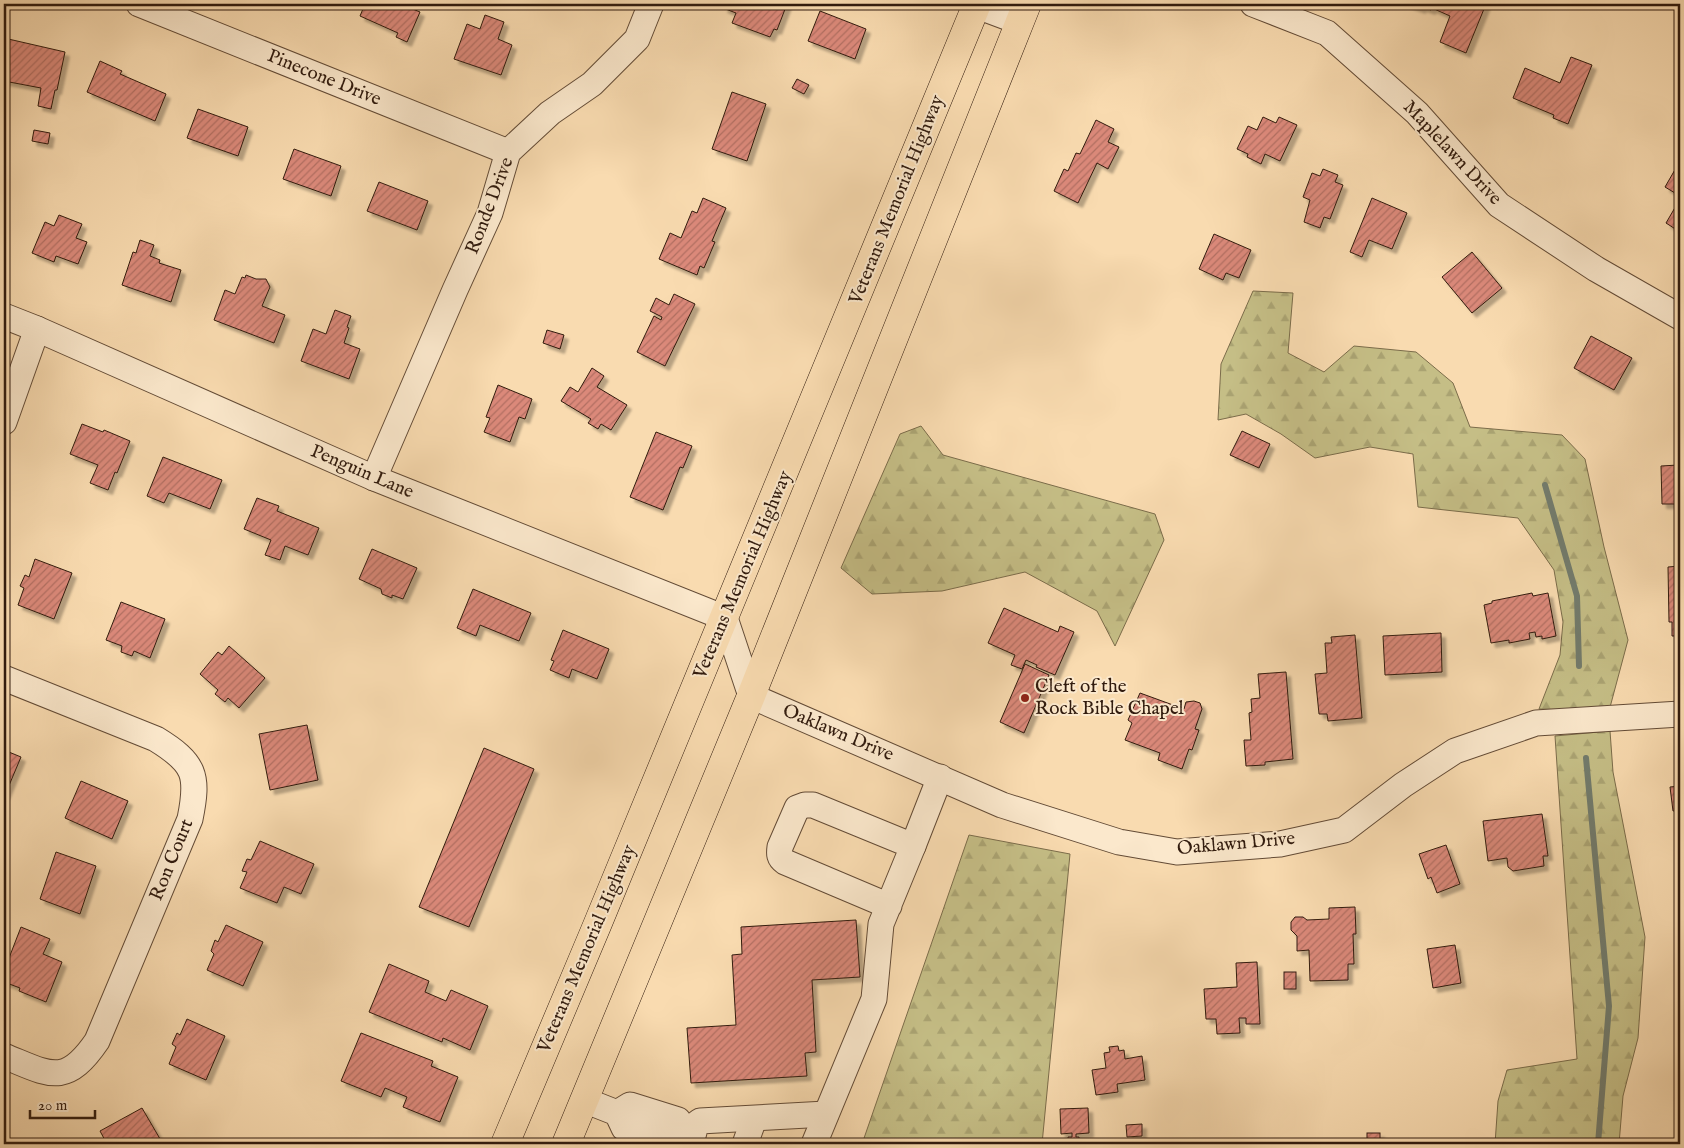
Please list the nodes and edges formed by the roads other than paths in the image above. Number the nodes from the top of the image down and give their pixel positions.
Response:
1 (139, 4) edge
2 (651, 4) edge
3 (975, 4) edge
4 (1252, 4) edge
5 (1024, 13) edge
6 (508, 152) junction
7 (4, 316) edge
8 (1680, 317) edge
9 (37, 329) junction
10 (4, 422) edge
11 (374, 478) junction
12 (725, 618) junction
13 (4, 678) edge
14 (751, 696) junction
15 (1680, 714) edge
16 (940, 777) junction
17 (913, 846) junction
18 (888, 906) junction
19 (4, 1056) edge
20 (584, 1100) junction
21 (826, 1114) junction
22 (754, 1119) junction
23 (689, 1140) edge
24 (505, 1144) edge
25 (566, 1144) edge
26 (745, 1144) edge
27 (814, 1144) edge

1 - 6 street, Pinecone Drive
2 - 6 street, Ronde Drive
3 - 5 street
3 - 12 main road, Veterans Memorial Highway
4 - 8 street, Maplelawn Drive
5 - 14 main road
6 - 11 street, Ronde Drive
7 - 9 street, Penguin Lane
9 - 10 street
9 - 11 street, Penguin Lane
11 - 12 street, Penguin Lane
12 - 14 street
12 - 24 main road, Veterans Memorial Highway
13 - 19 street, Ron Court
14 - 16 street, Oaklawn Drive
14 - 20 main road
15 - 16 street, Oaklawn Drive
16 - 17 street
17 - 18 street
17 - 18 street
18 - 21 street
20 - 23 street
20 - 25 main road
21 - 22 street
21 - 27 street
22 - 23 street
22 - 26 street

